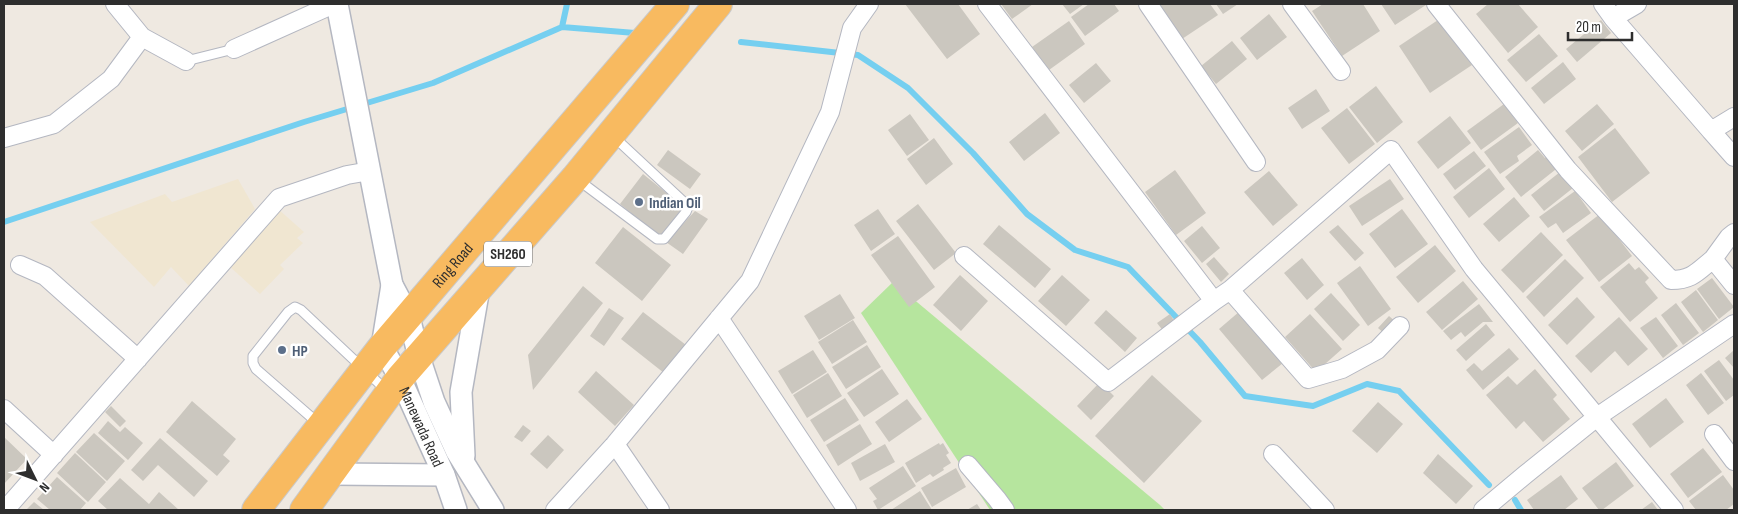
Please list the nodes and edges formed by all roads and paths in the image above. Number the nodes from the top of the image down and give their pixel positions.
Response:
1 (115, 4) edge
2 (335, 4) edge
3 (675, 4) edge
4 (718, 4) edge
5 (869, 4) edge
6 (988, 4) edge
7 (1148, 4) edge
8 (1292, 4) edge
9 (1436, 4) edge
10 (1637, 4) edge
11 (1608, 11) edge
12 (142, 37) junction
13 (234, 49) joint
14 (186, 61) joint
15 (1341, 71) dead end
16 (1734, 117) edge
17 (1711, 132) junction
18 (611, 134) junction
19 (4, 138) edge
20 (1734, 158) edge
21 (1256, 162) dead end
22 (370, 171) junction
23 (575, 178) junction
24 (1734, 233) edge
25 (964, 256) dead end
26 (1713, 259) junction
27 (20, 265) dead end
28 (392, 285) junction
29 (1734, 285) edge
30 (479, 288) junction
31 (1230, 290) junction
32 (1214, 301) junction
33 (409, 317) junction
34 (719, 318) junction
35 (1734, 324) edge
36 (1400, 326) dead end
37 (382, 347) junction
38 (418, 357) junction
39 (138, 360) junction
40 (364, 370) junction
41 (394, 386) junction
42 (4, 409) edge
43 (1597, 418) junction
44 (321, 426) junction
45 (1714, 434) dead end
46 (614, 444) junction
47 (1273, 454) dead end
48 (54, 455) junction
49 (1734, 461) edge
50 (464, 464) junction
51 (968, 465) dead end
52 (330, 474) junction
53 (444, 475) junction
54 (5, 510) edge
55 (256, 510) edge
56 (304, 510) edge
57 (456, 510) edge
58 (493, 510) edge
59 (555, 510) edge
60 (660, 510) edge
61 (847, 510) edge
62 (1005, 510) edge
63 (1324, 510) edge
64 (1483, 510) edge
65 (1674, 510) edge

1 - 12 street
2 - 13 street
2 - 22 street
3 - 33 highway, Ring Road / SH260
4 - 18 highway, Ring Road / SH260
5 - 34 street
6 - 32 street
7 - 21 street
8 - 15 street
9 - 26 street
10 - 11 street
11 - 17 street
12 - 14 street
12 - 19 street
13 - 14 lane
16 - 17 street
17 - 20 street
18 - 23 highway, Ring Road / SH260
18 - 23 lane
22 - 28 street
22 - 39 street
23 - 30 highway, Ring Road / SH260
24 - 26 street
25 - 32 street
26 - 29 street
27 - 39 street
28 - 33 street
28 - 37 street
30 - 38 highway, Ring Road / SH260
30 - 50 street
31 - 32 street
31 - 36 street
31 - 43 street
33 - 37 highway, Ring Road / SH260
33 - 38 street
34 - 46 street
34 - 61 street
35 - 43 street
37 - 40 highway, Ring Road / SH260
37 - 41 street, Manewada Road
38 - 41 highway, Ring Road / SH260
38 - 50 street
39 - 48 street
40 - 41 lane
40 - 44 highway, Ring Road / SH260
40 - 44 lane
41 - 52 highway, Ring Road / SH260
41 - 53 street, Manewada Road
42 - 48 street
43 - 64 street
43 - 65 street
44 - 55 highway, Ring Road / SH260
45 - 49 street
46 - 59 street
46 - 60 street
47 - 63 street
48 - 54 street
50 - 58 street
51 - 62 street
52 - 53 street
52 - 56 highway, Ring Road / SH260
53 - 57 street, Manewada Road

